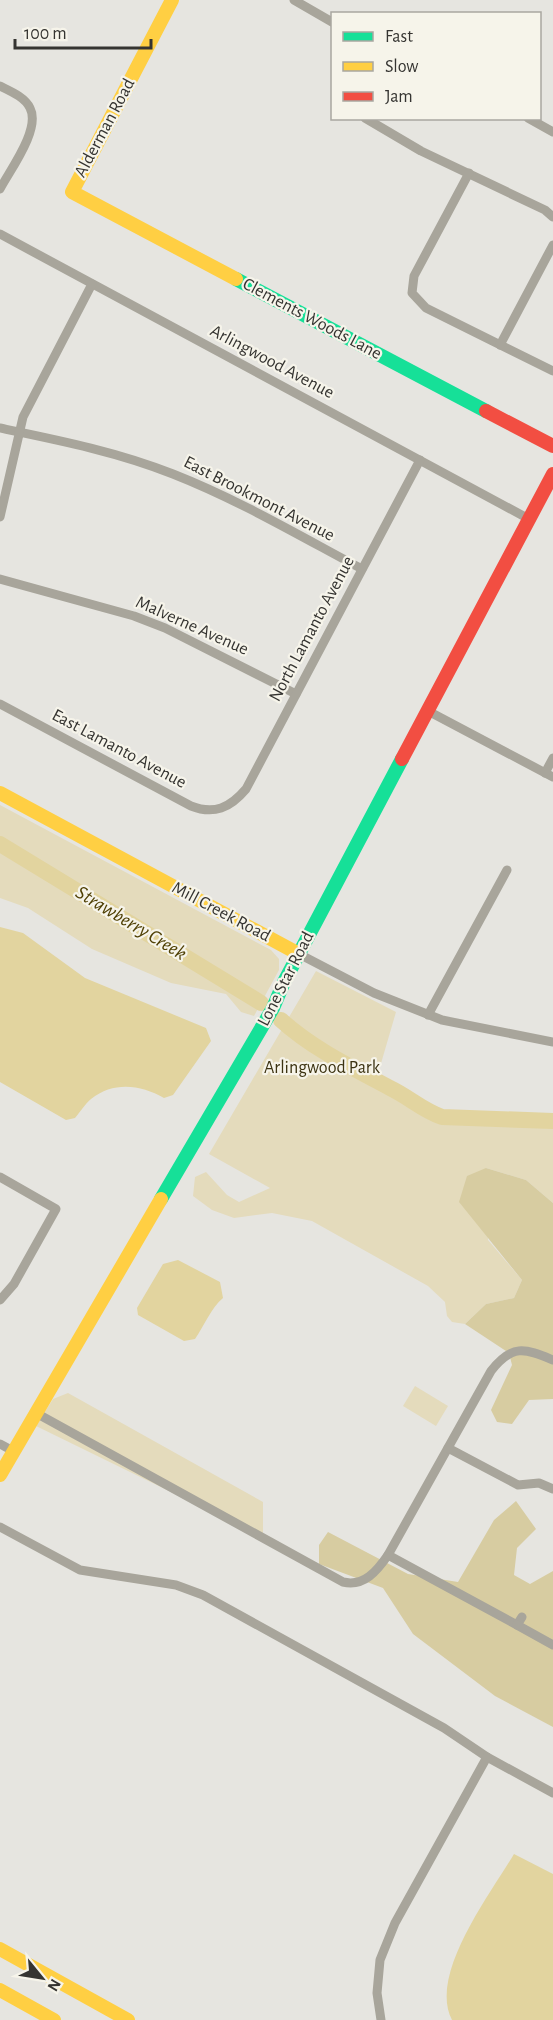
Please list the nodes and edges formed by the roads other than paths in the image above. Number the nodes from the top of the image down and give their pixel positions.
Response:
1 (172, 0) edge
2 (294, 0) edge
3 (331, 21) edge
4 (0, 86) edge
5 (368, 120) edge
6 (532, 120) edge
7 (553, 132) edge
8 (469, 172) junction
9 (0, 189) edge
10 (72, 192) joint
11 (553, 217) edge
12 (0, 234) edge
13 (553, 245) edge
14 (92, 284) junction
15 (500, 345) junction
16 (553, 371) edge
17 (0, 428) edge
18 (19, 432) junction
19 (553, 446) edge
20 (420, 460) junction
21 (553, 474) edge
22 (0, 517) edge
23 (529, 519) junction
24 (362, 569) junction
25 (0, 579) edge
26 (296, 694) junction
27 (0, 704) edge
28 (428, 711) junction
29 (553, 758) edge
30 (549, 775) edge
31 (0, 793) edge
32 (226, 808) joint
33 (507, 870) dead end
34 (299, 954) junction
35 (428, 1016) junction
36 (553, 1042) edge
37 (0, 1177) edge
38 (0, 1300) edge
39 (553, 1360) edge
40 (36, 1413) junction
41 (0, 1444) edge
42 (448, 1448) junction
43 (13, 1451) junction
44 (0, 1475) edge
45 (553, 1489) edge
46 (0, 1527) edge
47 (388, 1555) junction
48 (553, 1645) edge
49 (488, 1757) junction
50 (553, 1793) edge
51 (0, 1948) edge
52 (0, 1990) edge
53 (54, 2020) edge
54 (128, 2020) edge
55 (381, 2020) edge

1 - 10 main road, Alderman Road
2 - 3 street
4 - 9 street
5 - 8 street
6 - 7 street
8 - 11 street
8 - 15 street
10 - 19 main road, Clements Woods Lane
12 - 14 street, Arlingwood Avenue
13 - 15 street
14 - 18 street
14 - 20 street, Arlingwood Avenue
15 - 16 street
17 - 18 street, East Brookmont Avenue
18 - 22 street
18 - 24 street, East Brookmont Avenue
20 - 23 street, Arlingwood Avenue
20 - 24 street, North Lamanto Avenue
21 - 23 main road, Lone Star Road
23 - 28 main road, Lone Star Road
24 - 26 street, North Lamanto Avenue
25 - 26 street, Malverne Avenue
26 - 32 street, North Lamanto Avenue
27 - 32 street, East Lamanto Avenue
28 - 30 street
28 - 34 main road, Lone Star Road
29 - 30 street
31 - 34 main road, Mill Creek Road
33 - 35 street
34 - 35 street, Mill Creek Road
34 - 40 main road, Lone Star Road
35 - 36 street, Mill Creek Road
37 - 38 street
39 - 42 street
40 - 43 main road, Lone Star Road
40 - 47 street
41 - 43 street
42 - 45 street
42 - 47 street
43 - 44 main road, Lone Star Road
46 - 49 street
47 - 48 street
49 - 50 street
49 - 55 street
51 - 54 main road
52 - 53 main road

